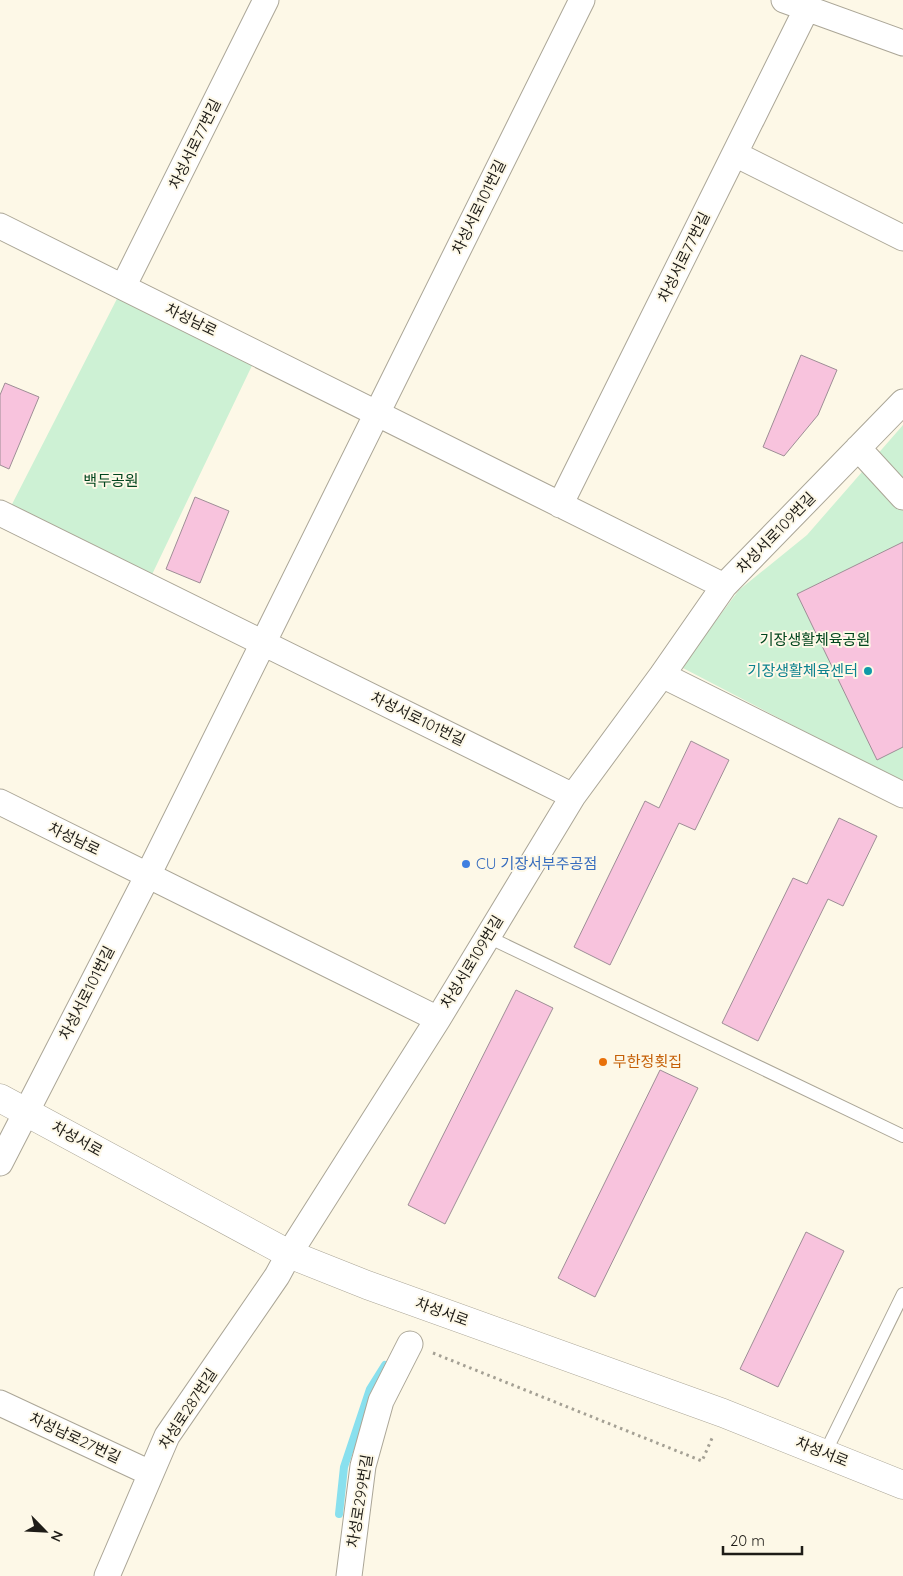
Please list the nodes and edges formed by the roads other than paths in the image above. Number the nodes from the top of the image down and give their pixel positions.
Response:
1 (266, 0) edge
2 (582, 0) edge
3 (784, 0) edge
4 (807, 8) junction
5 (903, 43) edge
6 (735, 154) junction
7 (1, 230) edge
8 (903, 238) edge
9 (123, 287) junction
10 (903, 402) edge
11 (377, 414) junction
12 (858, 448) junction
13 (903, 497) edge
14 (560, 505) junction
15 (0, 513) edge
16 (724, 586) junction
17 (263, 643) junction
18 (662, 676) junction
19 (573, 796) junction
20 (903, 796) edge
21 (0, 802) edge
22 (148, 875) junction
23 (486, 936) junction
24 (438, 1018) junction
25 (0, 1098) edge
26 (26, 1111) junction
27 (903, 1136) edge
28 (0, 1163) edge
29 (289, 1254) junction
30 (903, 1294) edge
31 (410, 1344) road end
32 (0, 1403) edge
33 (825, 1453) junction
34 (150, 1474) junction
35 (903, 1485) edge
36 (107, 1576) edge
37 (349, 1576) edge

1 - 9 street, 차성서로77번길
2 - 11 street, 차성서로101번길
3 - 4 street
4 - 5 street
4 - 6 street, 차성서로77번길
6 - 8 street
6 - 14 street, 차성서로77번길
7 - 9 street, 차성남로
9 - 11 street, 차성남로
10 - 12 street, 차성서로109번길
11 - 14 street
11 - 17 street, 차성서로101번길
12 - 13 street
12 - 16 street, 차성서로109번길
14 - 16 street
15 - 17 street
16 - 18 street, 차성서로109번길
17 - 19 street, 차성서로101번길
17 - 22 street, 차성서로101번길
18 - 19 street, 차성서로109번길
18 - 20 street
19 - 23 street, 차성서로109번길
21 - 22 street, 차성남로
22 - 24 street
22 - 26 street, 차성서로101번길
23 - 24 street, 차성서로109번길
23 - 27 lane
24 - 29 street, 차성서로109번길
25 - 26 street, 차성서로
26 - 28 street, 차성서로101번길
26 - 29 street, 차성서로
29 - 33 street, 차성서로
29 - 34 street, 차성로287번길
30 - 33 lane
31 - 37 street, 차성로299번길
32 - 34 street, 차성남로27번길
33 - 35 street, 차성서로
34 - 36 street, 차성로287번길

